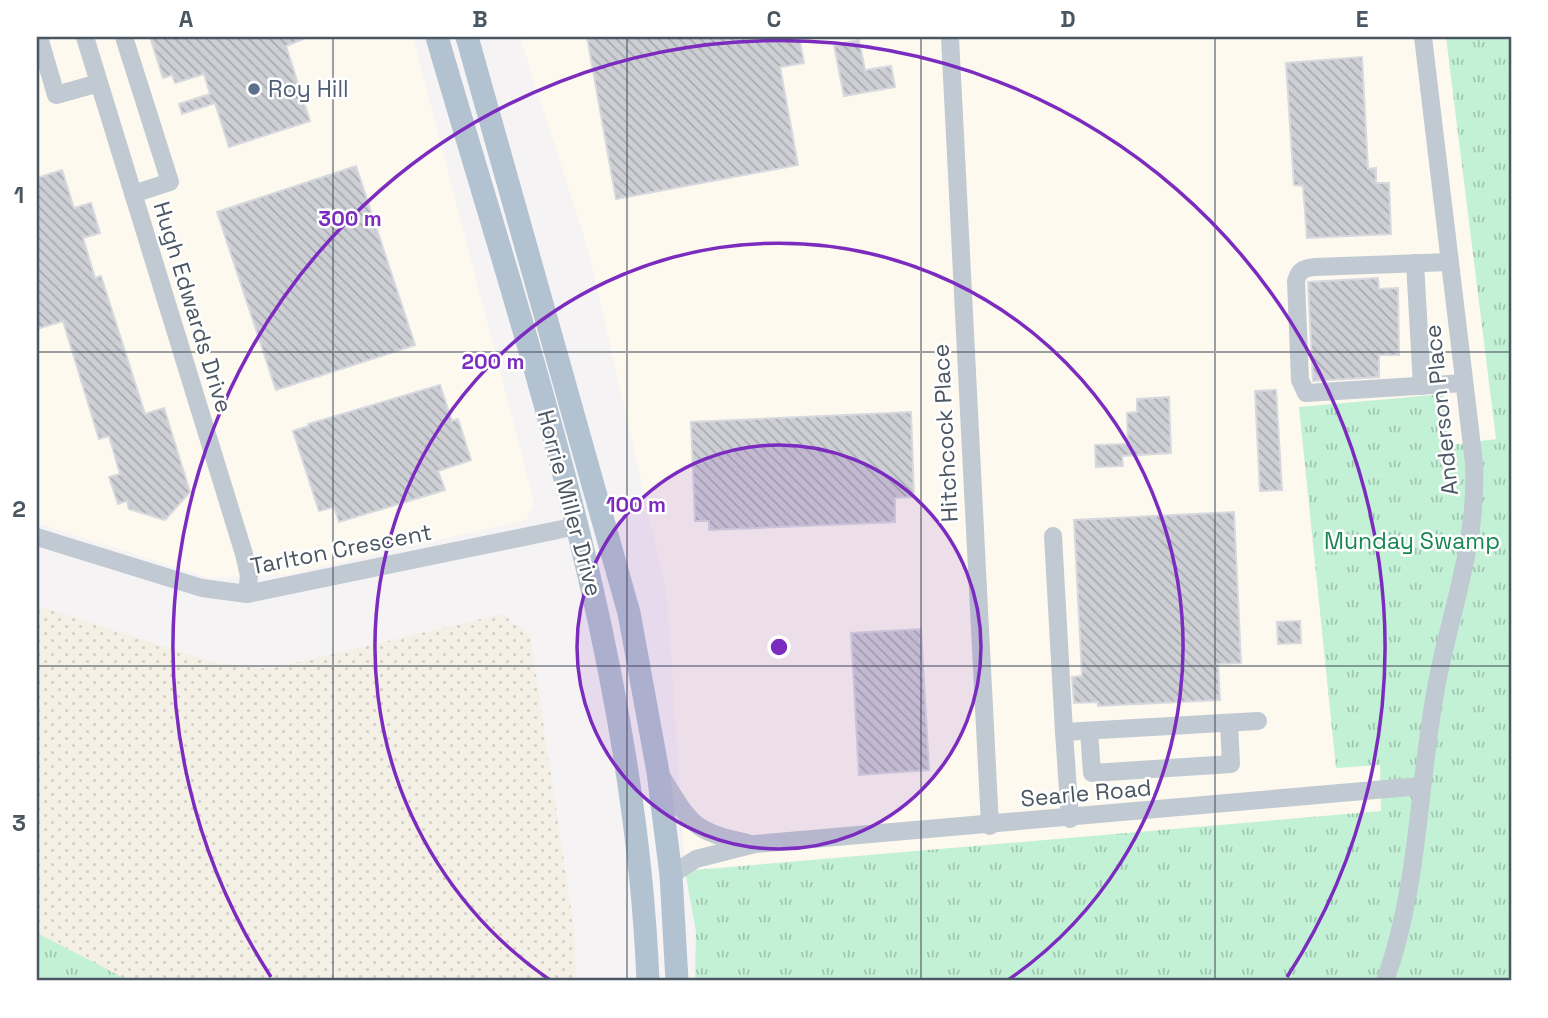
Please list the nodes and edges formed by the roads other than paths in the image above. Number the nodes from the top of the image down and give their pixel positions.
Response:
1 (39, 37) edge
2 (85, 37) edge
3 (124, 37) edge
4 (437, 37) edge
5 (467, 37) edge
6 (950, 37) edge
7 (1423, 37) edge
8 (99, 83) junction
9 (133, 194) junction
10 (1450, 262) junction
11 (1415, 263) junction
12 (1464, 383) junction
13 (1422, 386) junction
14 (577, 526) junction
15 (1053, 536) dead end
16 (37, 537) edge
17 (247, 594) junction
18 (1258, 721) dead end
19 (1229, 723) junction
20 (1090, 731) junction
21 (1064, 732) junction
22 (658, 772) junction
23 (1421, 786) junction
24 (1070, 819) junction
25 (990, 826) junction
26 (755, 844) junction
27 (671, 875) junction
28 (648, 981) edge
29 (677, 981) edge
30 (1385, 981) edge

1 - 8 street
2 - 8 street, Hugh Edwards Drive
3 - 9 street
4 - 14 main road, Horrie Miller Drive
5 - 22 main road, Horrie Miller Drive
6 - 25 street, Hitchcock Place
7 - 10 street, Anderson Place
8 - 9 street, Hugh Edwards Drive
9 - 17 street, Hugh Edwards Drive
10 - 11 street
10 - 12 street, Anderson Place
11 - 13 street
11 - 13 street
12 - 13 street
12 - 23 street, Anderson Place
14 - 17 street, Tarlton Crescent
14 - 28 main road, Horrie Miller Drive
15 - 21 street
16 - 17 street, Tarlton Crescent
18 - 19 street
19 - 20 street
19 - 20 street
20 - 21 street
21 - 24 street
22 - 26 street, Searle Road
22 - 27 main road, Horrie Miller Drive
23 - 24 street, Searle Road
23 - 30 street, Anderson Place
24 - 25 street, Searle Road
25 - 26 street, Searle Road
26 - 27 street, Searle Road
27 - 29 main road, Horrie Miller Drive

